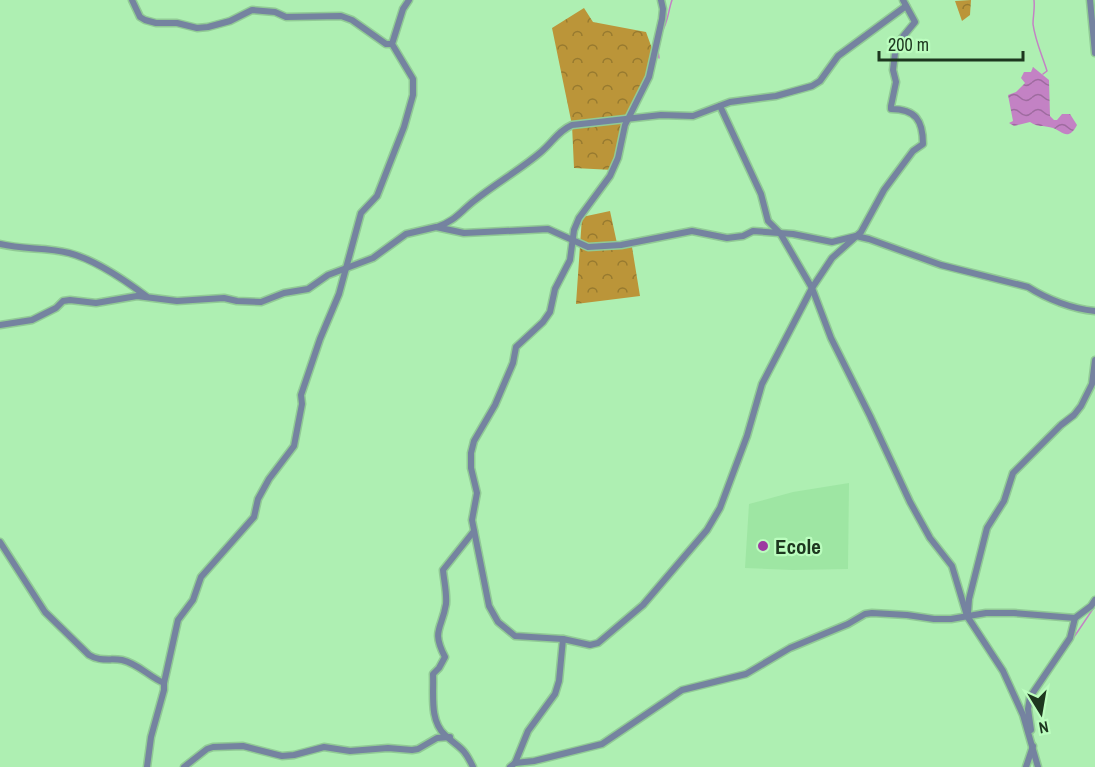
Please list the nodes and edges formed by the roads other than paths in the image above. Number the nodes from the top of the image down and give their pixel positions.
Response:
1 (132, 0) edge
2 (409, 0) edge
3 (661, 0) edge
4 (1090, 0) edge
5 (904, 3) edge
6 (1094, 35) edge
7 (392, 44) junction
8 (1095, 53) edge
9 (720, 106) junction
10 (627, 120) junction
11 (436, 227) junction
12 (780, 233) junction
13 (856, 236) junction
14 (573, 238) junction
15 (0, 244) edge
16 (345, 268) junction
17 (812, 288) junction
18 (147, 297) junction
19 (1095, 311) edge
20 (0, 325) edge
21 (1095, 360) edge
22 (474, 531) junction
23 (0, 542) edge
24 (1095, 600) edge
25 (967, 616) junction
26 (1075, 618) junction
27 (563, 639) junction
28 (164, 683) junction
29 (450, 737) junction
30 (1034, 746) junction
31 (513, 765) edge
32 (147, 767) edge
33 (184, 767) edge
34 (473, 767) edge
35 (1026, 767) edge
36 (1038, 767) edge

1 - 7 street
2 - 7 street
3 - 10 street
4 - 6 street
5 - 9 street
5 - 13 street
6 - 8 street
7 - 16 street
9 - 10 street
9 - 12 street
10 - 11 street
10 - 14 street
11 - 14 street
11 - 16 street
12 - 13 street
12 - 14 street
12 - 17 street
13 - 17 street
13 - 19 street
14 - 22 street
15 - 18 street
16 - 18 street
16 - 28 street
17 - 25 street
17 - 27 street
18 - 20 street
21 - 25 street
22 - 27 street
22 - 29 street
23 - 28 street
24 - 26 street
25 - 26 street
25 - 30 street
25 - 31 street
26 - 30 street
27 - 31 street
28 - 32 street
29 - 33 street
29 - 34 street
30 - 35 street
30 - 36 street

